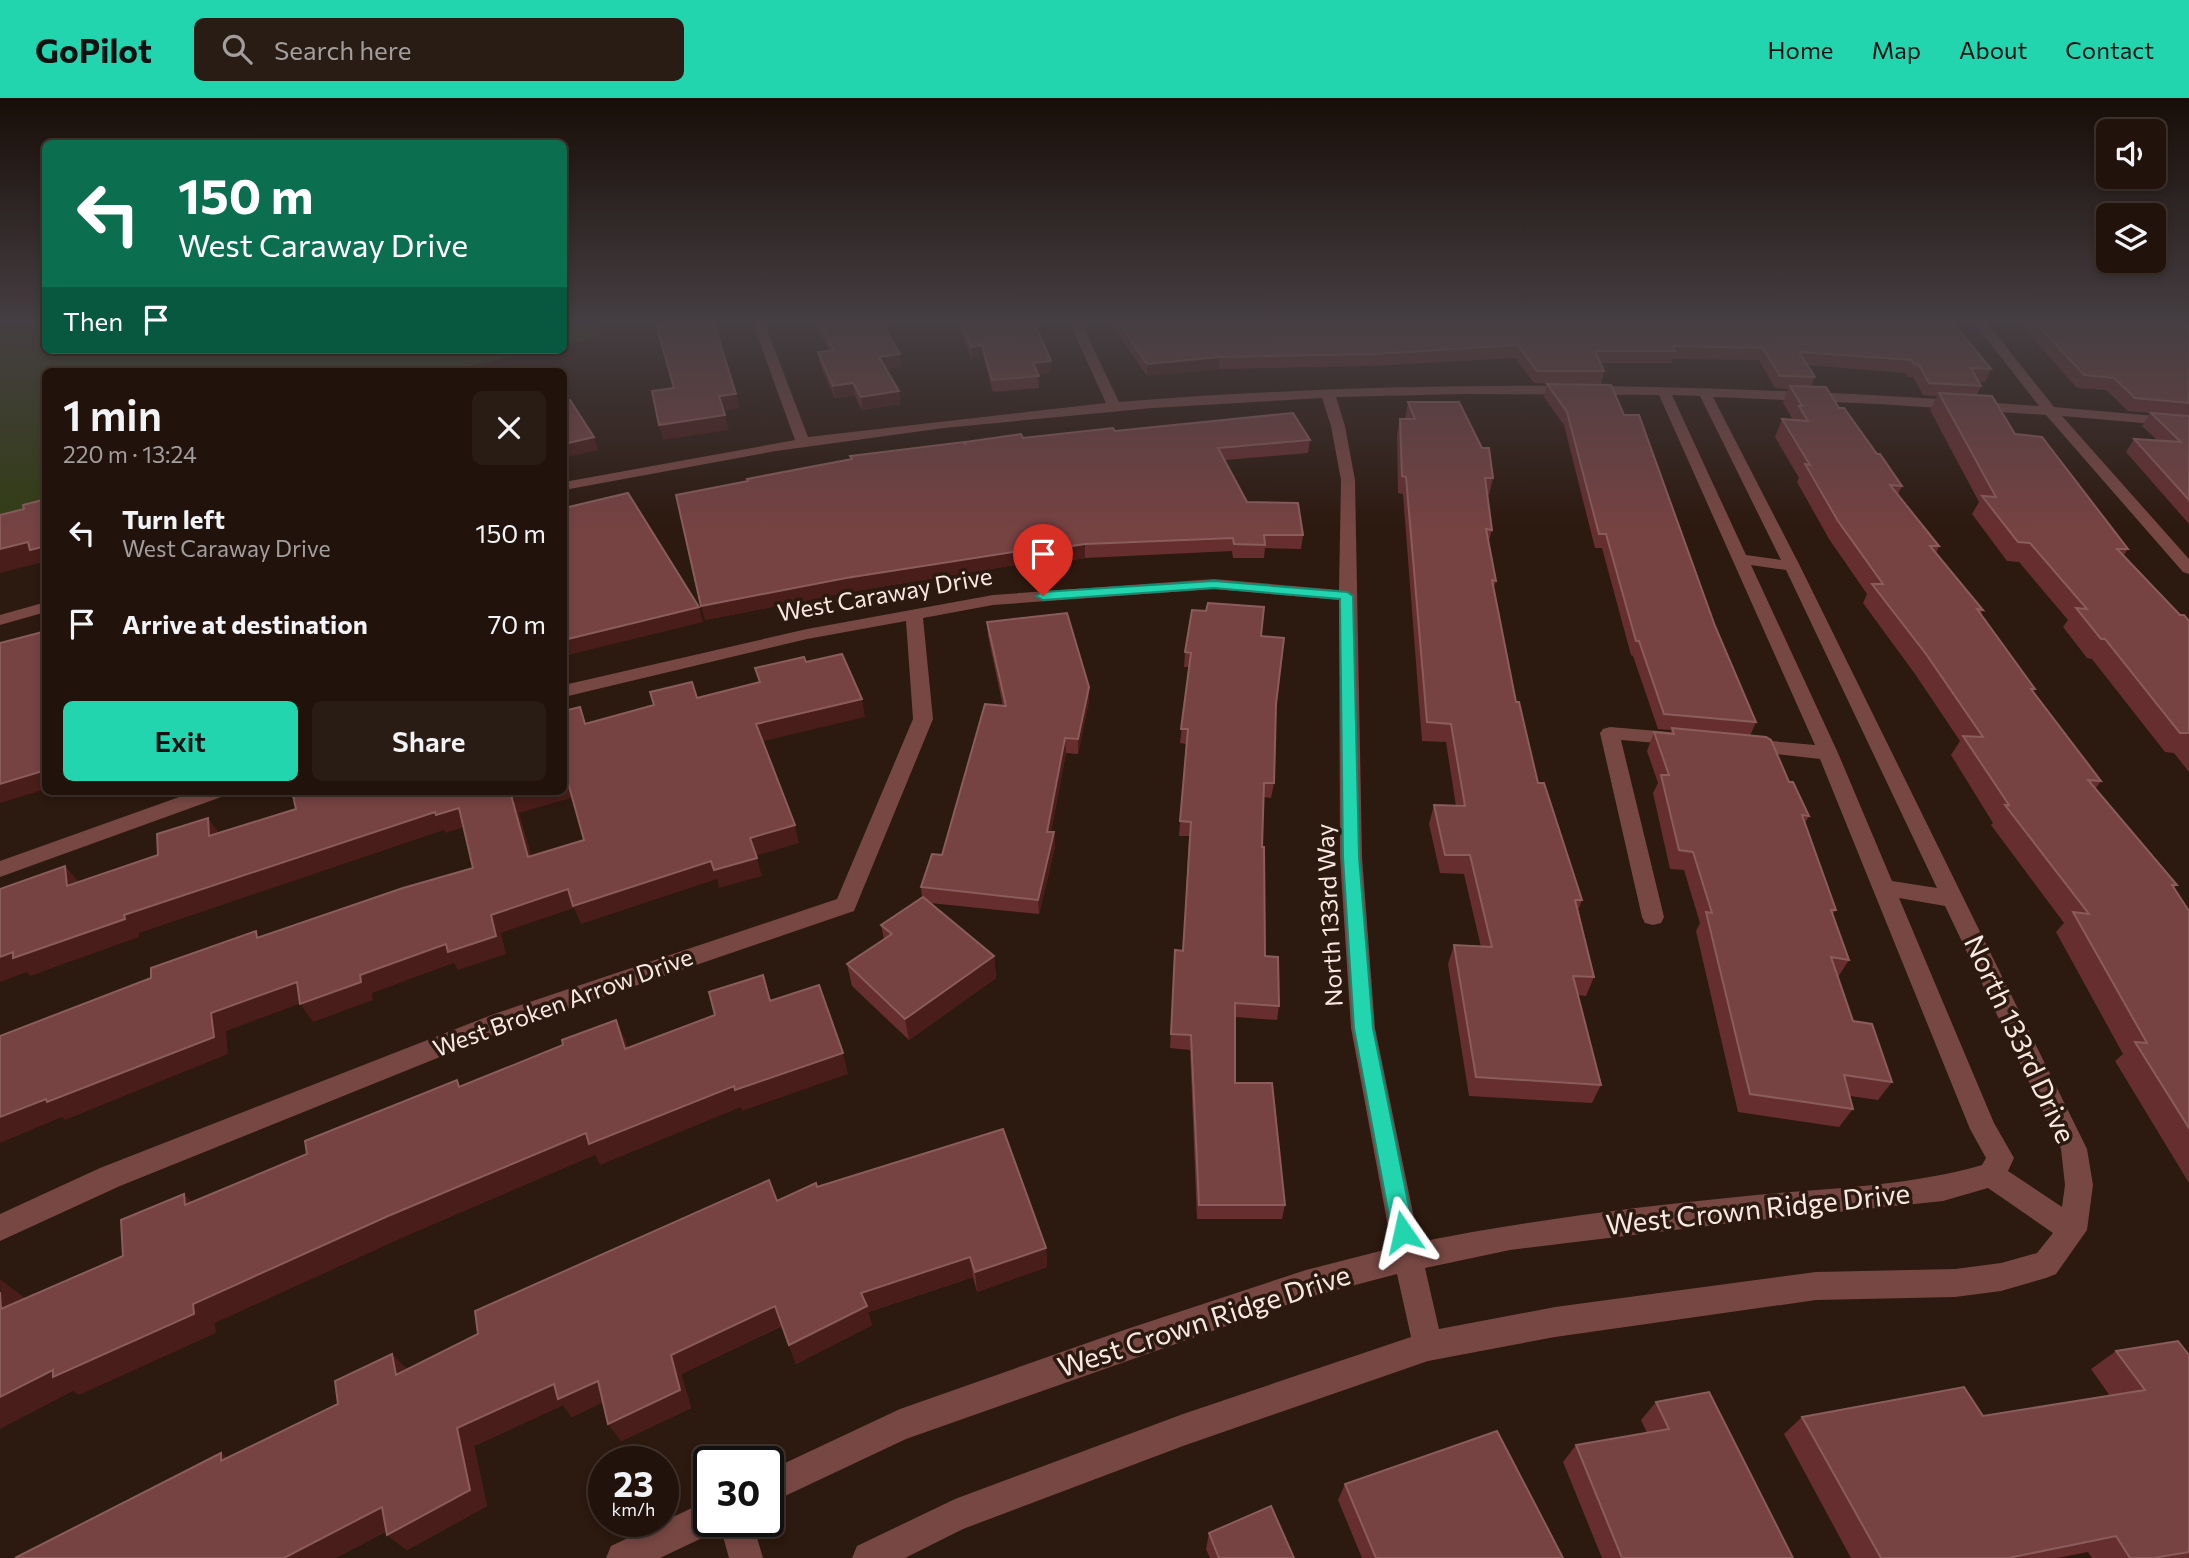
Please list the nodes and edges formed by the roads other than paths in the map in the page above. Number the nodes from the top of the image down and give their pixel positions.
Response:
1 (784, 392) edge
2 (1108, 392) edge
3 (1405, 392) edge
4 (1664, 392) edge
5 (1704, 392) edge
6 (1706, 392) edge
7 (2035, 392) edge
8 (1328, 394) junction
9 (1115, 408) junction
10 (2051, 412) junction
11 (2189, 423) edge
12 (803, 443) junction
13 (567, 485) edge
14 (1742, 559) junction
15 (1792, 566) junction
16 (2189, 569) edge
17 (1347, 596) junction
18 (42, 608) edge
19 (914, 615) junction
20 (0, 620) edge
21 (567, 690) edge
22 (1706, 741) edge
23 (1733, 744) edge
24 (1828, 753) junction
25 (205, 795) edge
26 (0, 869) edge
27 (1884, 888) junction
28 (1953, 899) junction
29 (1653, 917) dead end
30 (1991, 1175) junction
31 (0, 1228) edge
32 (2073, 1230) junction
33 (1408, 1258) junction
34 (1428, 1346) junction
35 (784, 1480) edge
36 (693, 1525) edge
37 (740, 1537) edge
38 (623, 1558) edge
39 (746, 1558) edge
40 (869, 1558) edge

1 - 12 street
2 - 9 street
3 - 8 street
4 - 14 street
5 - 15 street, North 133rd Drive
6 - 10 street
7 - 10 street
8 - 9 street
8 - 17 street, North 133rd Way
9 - 12 street
10 - 11 street
10 - 16 street
12 - 13 street
14 - 15 street
14 - 24 street
15 - 28 street, North 133rd Drive
17 - 19 street, West Caraway Drive
17 - 33 street, North 133rd Way
18 - 20 street
19 - 21 street, West Caraway Drive
19 - 31 street, West Broken Arrow Drive
22 - 29 street
23 - 24 street
24 - 27 street
25 - 26 street
27 - 28 street
27 - 30 street
28 - 32 street, North 133rd Drive
30 - 32 street
30 - 33 street, West Crown Ridge Drive
32 - 34 street
33 - 34 street, North 133rd Way
33 - 35 street, West Crown Ridge Drive
34 - 40 street
36 - 38 street
37 - 39 street

